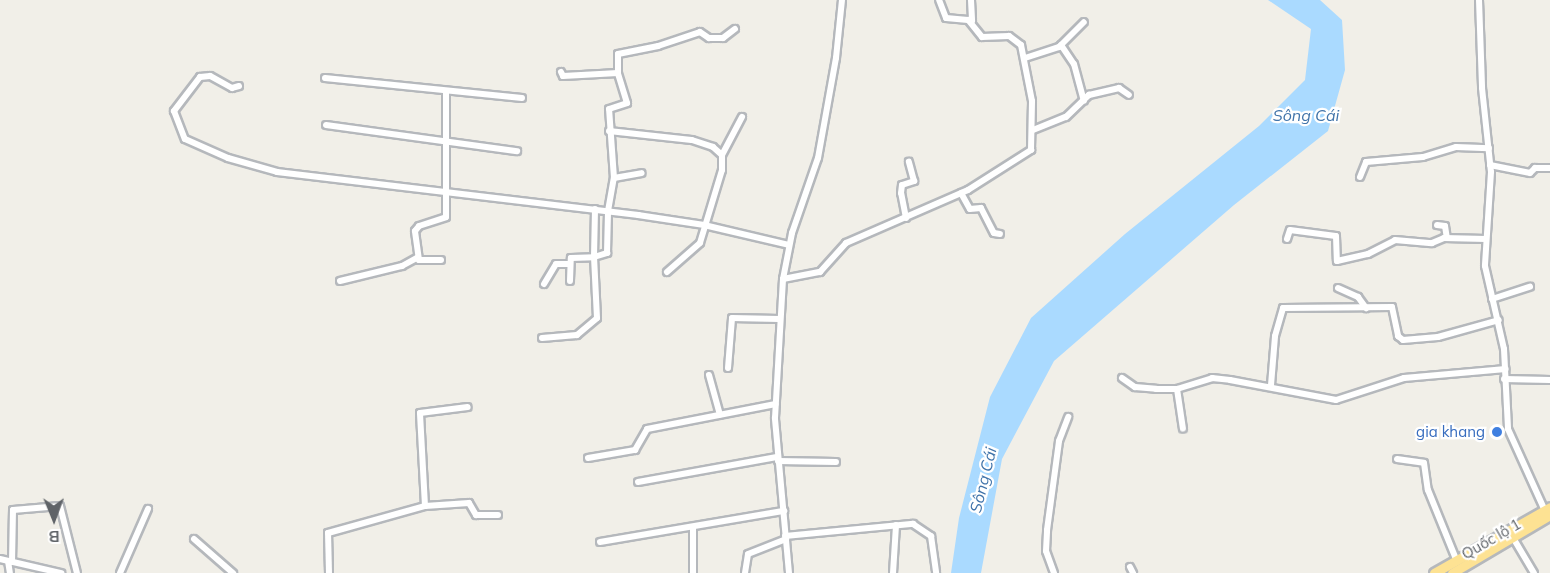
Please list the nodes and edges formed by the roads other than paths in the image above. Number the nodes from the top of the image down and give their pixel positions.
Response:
1 (842, 0) edge
2 (939, 0) edge
3 (971, 0) edge
4 (1479, 0) edge
5 (972, 21) junction
6 (1084, 22) dead end
7 (735, 29) dead end
8 (1061, 45) junction
9 (1024, 58) junction
10 (561, 72) dead end
11 (618, 73) junction
12 (325, 78) dead end
13 (239, 86) dead end
14 (446, 92) junction
15 (1129, 95) dead end
16 (522, 98) dead end
17 (1084, 101) junction
18 (742, 117) dead end
19 (326, 125) dead end
20 (1033, 130) junction
21 (609, 131) junction
22 (446, 141) junction
23 (1489, 148) junction
24 (518, 151) dead end
25 (722, 155) junction
26 (909, 162) dead end
27 (1490, 165) junction
28 (1550, 168) edge
29 (642, 173) dead end
30 (614, 177) junction
31 (1360, 177) dead end
32 (961, 193) junction
33 (446, 195) junction
34 (595, 209) junction
35 (608, 211) junction
36 (906, 218) junction
37 (704, 225) junction
38 (1437, 225) dead end
39 (1000, 234) dead end
40 (1447, 238) junction
41 (1287, 239) dead end
42 (1486, 239) junction
43 (789, 245) junction
44 (418, 257) junction
45 (594, 257) junction
46 (441, 261) dead end
47 (570, 264) junction
48 (667, 272) dead end
49 (783, 279) junction
50 (340, 281) dead end
51 (570, 281) dead end
52 (544, 284) dead end
53 (1530, 287) dead end
54 (1338, 288) dead end
55 (1492, 299) junction
56 (1366, 308) junction
57 (779, 319) junction
58 (1499, 320) junction
59 (542, 338) dead end
60 (728, 368) dead end
61 (1506, 369) junction
62 (709, 375) dead end
63 (1122, 378) dead end
64 (1504, 379) junction
65 (1550, 380) edge
66 (1271, 385) junction
67 (1177, 389) junction
68 (776, 404) junction
69 (468, 407) dead end
70 (720, 415) junction
71 (1068, 417) dead end
72 (1183, 429) dead end
73 (588, 458) dead end
74 (778, 459) junction
75 (1397, 459) dead end
76 (836, 462) dead end
77 (638, 482) dead end
78 (425, 506) junction
79 (148, 509) dead end
80 (784, 511) junction
81 (1548, 512) edge
82 (498, 515) dead end
83 (896, 525) junction
84 (693, 528) junction
85 (1512, 535) junction
86 (786, 538) junction
87 (194, 539) dead end
88 (600, 542) dead end
89 (0, 559) edge
90 (1456, 559) junction
91 (10, 561) junction
92 (53, 572) edge
93 (9, 573) edge
94 (61, 573) edge
95 (77, 573) edge
96 (120, 573) edge
97 (233, 573) edge
98 (329, 573) edge
99 (693, 573) edge
100 (745, 573) edge
101 (789, 573) edge
102 (893, 573) edge
103 (936, 573) edge
104 (1054, 573) edge
105 (1434, 573) edge
106 (1452, 573) edge
107 (1534, 573) edge

1 - 43 street
2 - 5 street
3 - 5 street
4 - 23 street
5 - 9 street
6 - 8 street
7 - 11 street
8 - 9 street
8 - 17 street
9 - 20 street
10 - 11 street
11 - 21 street
12 - 14 street
13 - 33 street
14 - 16 street
14 - 22 street
15 - 17 street
17 - 20 street
18 - 25 street
19 - 22 street
20 - 32 street
21 - 25 street
21 - 30 street
22 - 24 street
22 - 33 street
23 - 27 street
23 - 31 street
25 - 37 street
26 - 36 street
27 - 28 street
27 - 42 street
29 - 30 street
30 - 35 street
32 - 36 street
32 - 39 street
33 - 34 street
33 - 44 street
34 - 35 street
34 - 45 street
35 - 37 street
35 - 45 street
36 - 49 street
37 - 43 street
37 - 48 street
38 - 40 street
40 - 41 street
40 - 42 street
42 - 55 street
43 - 49 street
44 - 46 street
44 - 50 street
45 - 47 street
45 - 59 street
47 - 51 street
47 - 52 street
49 - 57 street
53 - 55 street
54 - 56 street
55 - 58 street
56 - 58 street
56 - 66 street
57 - 60 street
57 - 68 street
58 - 61 street
61 - 64 street
61 - 66 street
62 - 70 street
63 - 67 street
64 - 65 street
64 - 81 street
66 - 67 street
67 - 72 street
68 - 70 street
68 - 74 street
69 - 78 street
70 - 73 street
71 - 104 street
74 - 76 street
74 - 77 street
74 - 80 street
75 - 90 street
78 - 82 street
78 - 98 street
79 - 96 street
80 - 84 street
80 - 86 street
81 - 85 highway, Quốc lộ 1
81 - 90 highway, Quốc lộ 1
83 - 86 street
83 - 102 street
83 - 103 street
84 - 88 street
84 - 99 street
85 - 106 highway, Quốc lộ 1
85 - 107 street
86 - 100 street
86 - 101 street
87 - 97 street
89 - 91 street
90 - 105 highway, Quốc lộ 1
91 - 92 street
91 - 93 street
91 - 95 street
92 - 94 street

